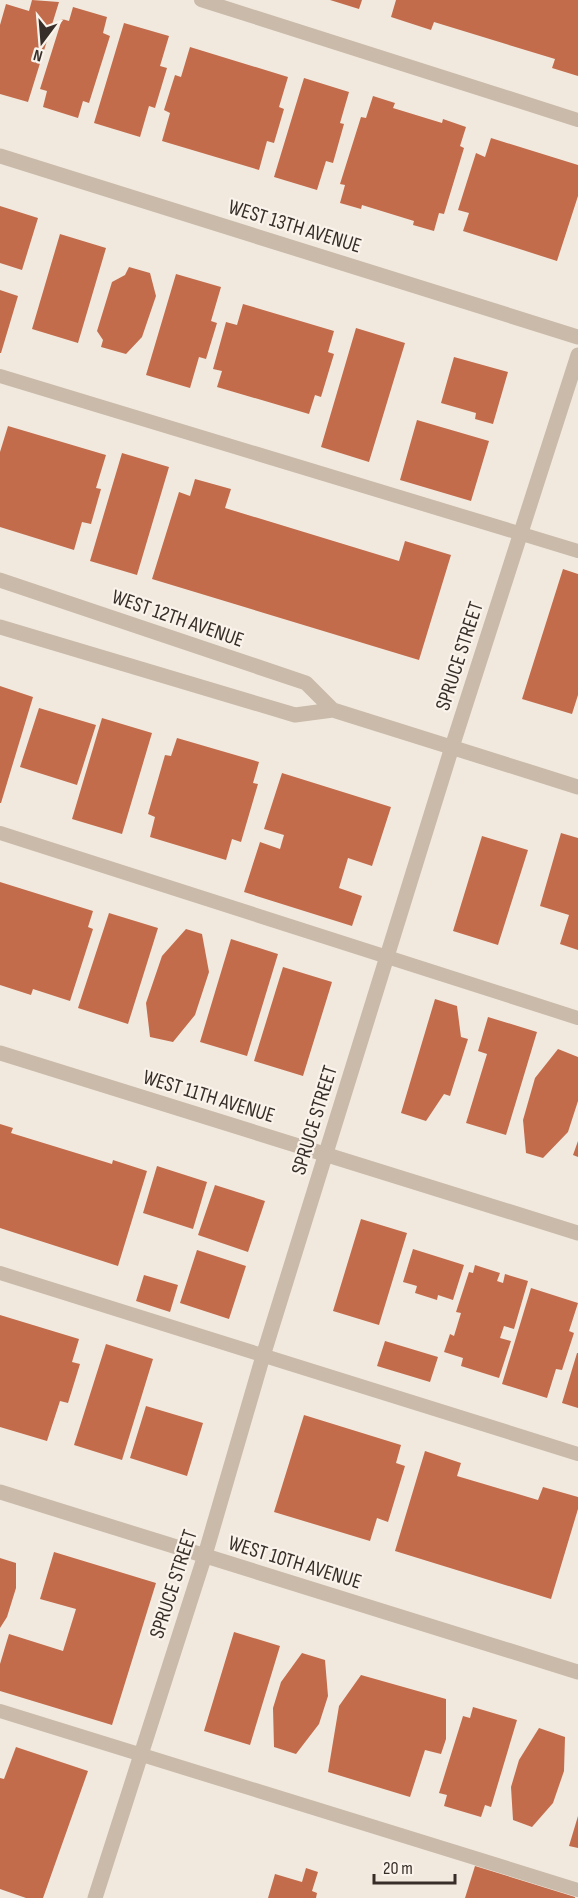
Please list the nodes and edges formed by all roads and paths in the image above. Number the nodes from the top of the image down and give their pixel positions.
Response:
1 (201, 0) edge
2 (578, 120) edge
3 (0, 156) edge
4 (578, 337) edge
5 (578, 355) edge
6 (0, 376) edge
7 (520, 533) junction
8 (578, 551) edge
9 (0, 580) edge
10 (0, 627) edge
11 (333, 710) junction
12 (452, 747) junction
13 (578, 787) edge
14 (0, 833) edge
15 (387, 958) junction
16 (578, 1018) edge
17 (0, 1053) edge
18 (326, 1154) junction
19 (578, 1233) edge
20 (0, 1273) edge
21 (263, 1356) junction
22 (578, 1454) edge
23 (0, 1492) edge
24 (205, 1555) junction
25 (578, 1672) edge
26 (0, 1711) edge
27 (139, 1754) junction
28 (578, 1890) edge
29 (94, 1898) edge

1 - 2 lane
3 - 4 street, WEST 13TH AVENUE
5 - 7 street, SPRUCE STREET
6 - 7 lane
7 - 8 lane
7 - 12 street, SPRUCE STREET
9 - 11 street, WEST 12TH AVENUE
10 - 11 street, WEST 12TH AVENUE
11 - 12 street, WEST 12TH AVENUE
12 - 13 street, WEST 12TH AVENUE
12 - 15 street, SPRUCE STREET
14 - 15 lane
15 - 16 lane
15 - 18 street, SPRUCE STREET
17 - 18 street, WEST 11TH AVENUE
18 - 19 street, WEST 11TH AVENUE
18 - 21 street, SPRUCE STREET
20 - 21 lane
21 - 22 lane
21 - 24 street, SPRUCE STREET
23 - 24 street, WEST 10TH AVENUE
24 - 25 street, WEST 10TH AVENUE
24 - 27 street, SPRUCE STREET
26 - 27 lane
27 - 28 lane
27 - 29 street, SPRUCE STREET

